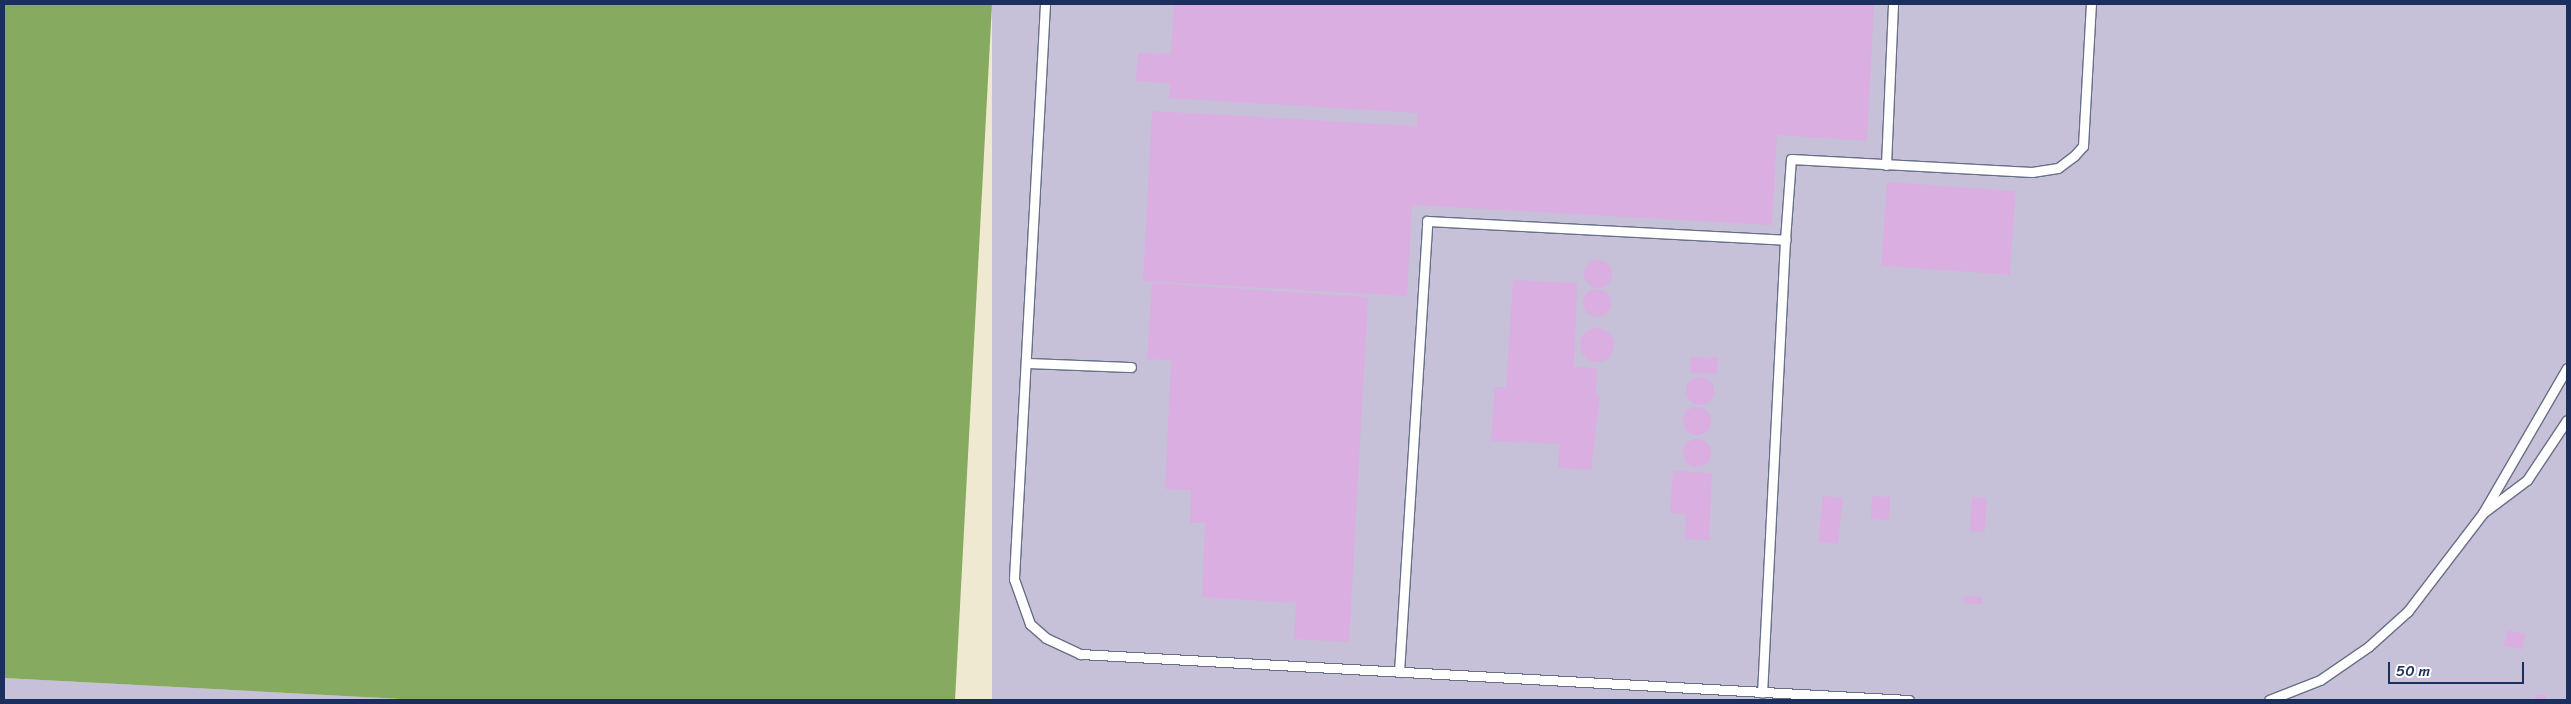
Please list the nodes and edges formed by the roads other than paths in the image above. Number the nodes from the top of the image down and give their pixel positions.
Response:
1 (1045, 4) edge
2 (1893, 4) edge
3 (2091, 4) edge
4 (1886, 165) junction
5 (1784, 240) junction
6 (1026, 363) junction
7 (1131, 367) dead end
8 (2567, 368) edge
9 (2567, 420) edge
10 (2483, 513) junction
11 (1399, 672) junction
12 (1762, 692) junction
13 (1910, 700) edge
14 (2268, 700) edge

1 - 6 lane
2 - 4 lane
3 - 4 lane
4 - 5 lane
5 - 11 lane
5 - 12 lane
6 - 7 lane
6 - 11 lane
8 - 10 lane
9 - 10 lane
10 - 14 lane
11 - 12 lane
12 - 13 lane

